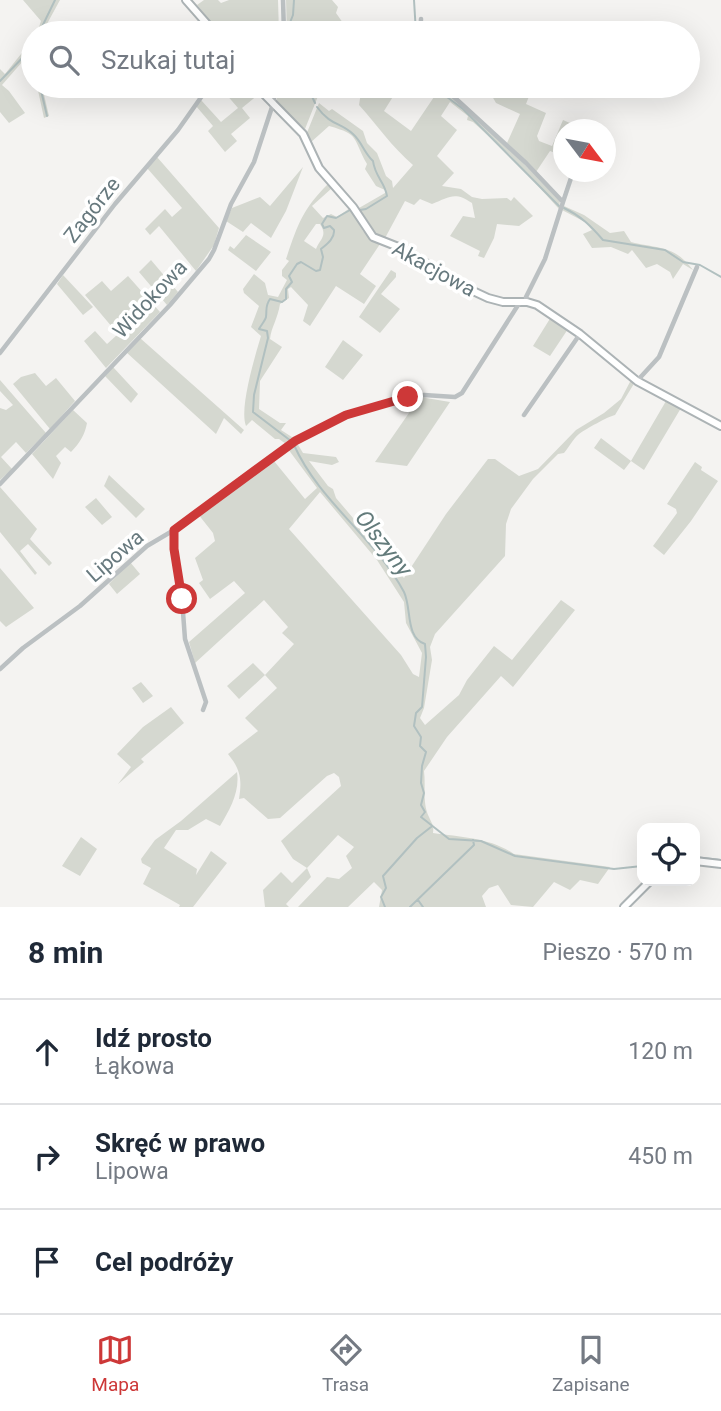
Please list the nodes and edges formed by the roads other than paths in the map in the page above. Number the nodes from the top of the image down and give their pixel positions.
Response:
1 (186, 0) edge
2 (283, 0) edge
3 (204, 21) edge
4 (284, 21) edge
5 (200, 98) edge
6 (267, 98) edge
7 (274, 98) edge
8 (455, 98) edge
9 (273, 104) junction
10 (570, 182) edge
11 (563, 202) junction
12 (697, 267) dead end
13 (524, 302) junction
14 (580, 334) junction
15 (0, 353) edge
16 (637, 382) junction
17 (524, 415) dead end
18 (721, 426) edge
19 (0, 484) edge
20 (174, 530) junction
21 (0, 669) edge
22 (202, 710) dead end
23 (700, 862) edge
24 (721, 864) edge
25 (645, 886) edge
26 (624, 907) edge

1 - 3 street
2 - 4 street
5 - 15 street, Zagórze
6 - 9 street, Akacjowa
7 - 9 street, Widokowa
8 - 11 street
9 - 13 street, Akacjowa
9 - 19 street, Widokowa
10 - 11 street
11 - 13 street
12 - 16 street
13 - 14 street, Akacjowa
13 - 20 street, Lipowa
14 - 16 street, Akacjowa
14 - 17 street
16 - 18 street, Akacjowa
20 - 21 street, Lipowa
20 - 22 street
23 - 24 street
25 - 26 street

